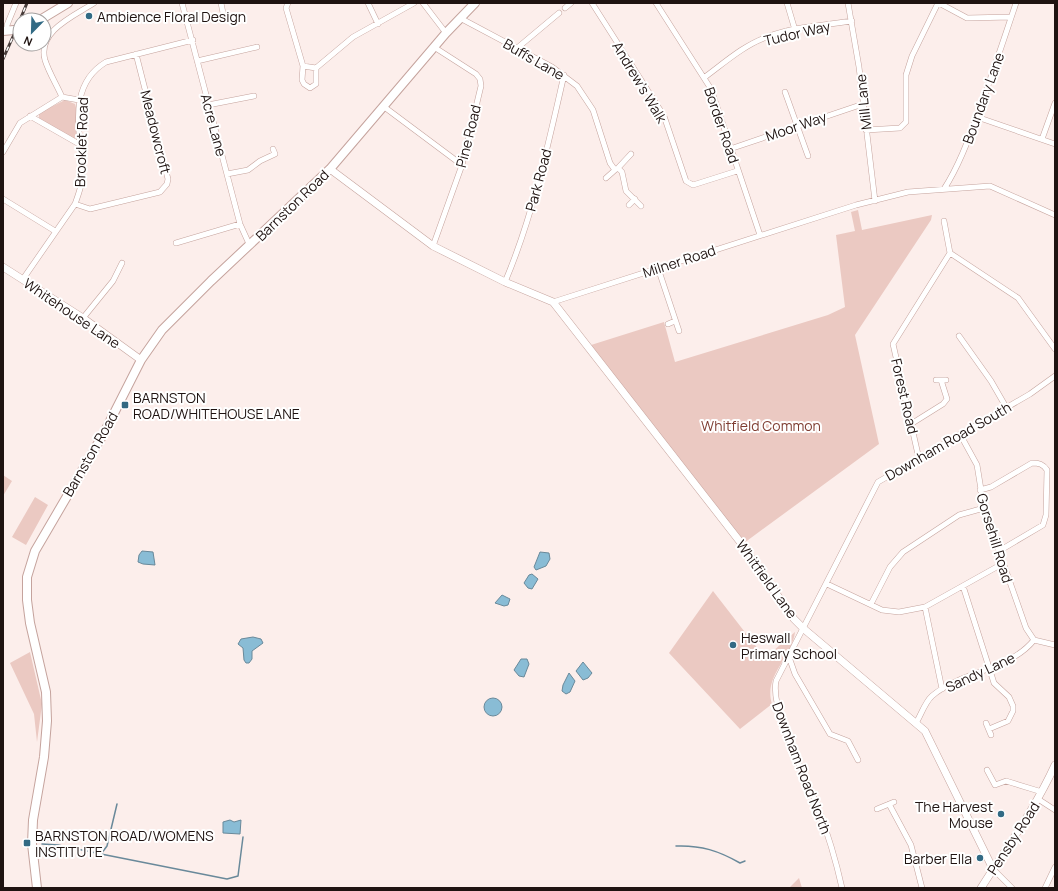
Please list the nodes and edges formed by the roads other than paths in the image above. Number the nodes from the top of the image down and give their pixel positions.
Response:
1 (16, 3) edge
2 (68, 3) edge
3 (94, 3) edge
4 (182, 3) edge
5 (220, 3) edge
6 (288, 3) edge
7 (368, 3) edge
8 (414, 3) edge
9 (422, 3) edge
10 (475, 3) edge
11 (571, 3) edge
12 (592, 3) edge
13 (656, 3) edge
14 (787, 3) edge
15 (848, 3) edge
16 (939, 3) edge
17 (1016, 3) edge
18 (565, 8) dead end
19 (52, 13) edge
20 (559, 13) dead end
21 (1011, 17) junction
22 (224, 18) dead end
23 (460, 18) junction
24 (852, 21) junction
25 (378, 24) junction
26 (796, 30) junction
27 (8, 31) edge
28 (446, 33) junction
29 (193, 40) junction
30 (256, 47) dead end
31 (434, 47) junction
32 (516, 49) junction
33 (136, 54) junction
34 (197, 61) junction
35 (303, 66) junction
36 (316, 68) junction
37 (564, 75) junction
38 (705, 77) junction
39 (785, 92) dead end
40 (254, 96) dead end
41 (62, 97) junction
42 (79, 100) junction
43 (1055, 103) edge
44 (863, 104) junction
45 (208, 105) junction
46 (383, 106) junction
47 (30, 116) junction
48 (977, 117) junction
49 (798, 125) junction
50 (866, 130) junction
51 (1042, 139) junction
52 (79, 144) junction
53 (1055, 144) edge
54 (273, 148) dead end
55 (730, 149) junction
56 (3, 152) edge
57 (631, 154) dead end
58 (808, 156) dead end
59 (462, 164) junction
60 (330, 169) junction
61 (616, 169) junction
62 (737, 171) junction
63 (227, 174) junction
64 (606, 178) dead end
65 (944, 189) junction
66 (3, 199) edge
67 (634, 199) junction
68 (875, 201) junction
69 (75, 204) junction
70 (629, 205) dead end
71 (641, 206) dead end
72 (1055, 215) edge
73 (944, 221) dead end
74 (240, 224) junction
75 (55, 231) junction
76 (760, 235) junction
77 (176, 243) dead end
78 (250, 246) junction
79 (432, 246) junction
80 (950, 253) junction
81 (122, 263) dead end
82 (3, 267) edge
83 (658, 268) junction
84 (23, 279) junction
85 (505, 282) junction
86 (553, 302) junction
87 (83, 318) junction
88 (675, 322) junction
89 (668, 324) dead end
90 (679, 331) dead end
91 (959, 336) dead end
92 (1055, 349) edge
93 (141, 360) junction
94 (1053, 377) edge
95 (941, 380) dead end
96 (1055, 384) edge
97 (1006, 407) junction
98 (911, 424) junction
99 (960, 434) junction
100 (919, 459) junction
101 (980, 490) junction
102 (984, 508) junction
103 (999, 551) junction
104 (1002, 564) junction
105 (827, 584) junction
106 (963, 586) junction
107 (871, 604) junction
108 (925, 607) junction
109 (804, 629) junction
110 (1034, 640) junction
111 (1055, 645) edge
112 (789, 657) junction
113 (988, 668) junction
114 (942, 689) junction
115 (916, 722) junction
116 (986, 723) dead end
117 (989, 729) junction
118 (991, 735) dead end
119 (858, 760) dead end
120 (1055, 765) edge
121 (987, 770) dead end
122 (1042, 792) junction
123 (1038, 800) junction
124 (877, 809) dead end
125 (1055, 810) edge
126 (1055, 867) edge
127 (993, 869) junction
128 (37, 888) edge
129 (842, 888) edge
130 (922, 888) edge
131 (981, 888) edge
132 (1012, 888) edge
133 (1045, 888) edge

1 - 27 street
2 - 19 main road
3 - 41 street
4 - 29 street, Acre Lane
5 - 22 street
6 - 35 street
7 - 25 street
8 - 25 street
9 - 28 street
10 - 23 main road, Barnston Road
11 - 18 street
12 - 62 street, Andrew's Walk
13 - 38 street, Border Road
14 - 26 street
15 - 24 street, Mill Lane
16 - 21 street
16 - 50 street
17 - 21 street, Boundary Lane
20 - 32 street
21 - 48 street, Boundary Lane
23 - 28 main road, Barnston Road
23 - 32 street, Buffs Lane
24 - 26 street, Tudor Way
24 - 44 street, Mill Lane
25 - 36 street
26 - 38 street, Tudor Way
28 - 31 main road, Barnston Road
29 - 33 street, Brooklet Road
29 - 34 street, Acre Lane
30 - 34 street
31 - 46 main road, Barnston Road
31 - 59 street, Pine Road
32 - 37 street, Buffs Lane
33 - 42 street, Brooklet Road
33 - 69 street, Meadowcroft
34 - 45 street, Acre Lane
35 - 36 street
35 - 36 street
37 - 61 street, Buffs Lane
37 - 85 street, Park Road
38 - 55 street, Border Road
39 - 49 street
40 - 45 street
41 - 42 street
41 - 47 street
42 - 52 street, Brooklet Road
43 - 51 street
44 - 49 street, Moor Way
44 - 50 street, Mill Lane
45 - 63 street, Acre Lane
46 - 59 street
46 - 60 main road, Barnston Road
47 - 52 street
47 - 56 street
48 - 51 street
48 - 65 street, Boundary Lane
49 - 55 street, Moor Way
49 - 58 street
50 - 68 street, Mill Lane
51 - 53 street
52 - 69 street, Brooklet Road
54 - 63 street
55 - 62 street, Border Road
57 - 61 street
59 - 79 street, Pine Road
60 - 78 main road, Barnston Road
60 - 79 street
61 - 64 street
61 - 67 street, Buffs Lane
62 - 76 street, Border Road
63 - 74 street, Acre Lane
65 - 68 street, Milner Road
65 - 72 street, Milner Road
66 - 75 street
67 - 70 street
67 - 71 street, Buffs Lane
68 - 76 street, Milner Road
69 - 75 street, Brooklet Road
73 - 80 street
74 - 77 street
74 - 78 street, Acre Lane
75 - 84 street, Brooklet Road
76 - 83 street, Milner Road
78 - 93 main road, Barnston Road
79 - 85 street
80 - 92 street
80 - 98 street, Forest Road
81 - 87 street
82 - 84 street, Whitehouse Lane
83 - 86 street, Milner Road
83 - 88 street
84 - 87 street, Whitehouse Lane
85 - 86 street
86 - 109 street, Whitfield Lane
87 - 93 street, Whitehouse Lane
88 - 89 street
88 - 90 street
91 - 97 street
93 - 128 main road, Barnston Road
94 - 96 street
94 - 97 street, Downham Road South
95 - 98 street
97 - 99 street, Downham Road South
98 - 100 street, Forest Road
99 - 100 street, Downham Road South
99 - 101 street, Gorsehill Road
100 - 105 street, Downham Road South
101 - 102 street, Gorsehill Road
101 - 103 street
102 - 103 street, Gorsehill Road
102 - 107 street
103 - 104 street, Gorsehill Road
104 - 106 street
104 - 110 street, Gorsehill Road
105 - 107 street
105 - 109 street, Downham Road South
106 - 108 street
106 - 113 street
107 - 108 street
108 - 114 street
109 - 112 street, Downham Road North
109 - 115 street, Whitfield Lane
110 - 111 street
110 - 113 street, Sandy Lane
112 - 119 street
112 - 129 street, Downham Road North
113 - 114 street, Sandy Lane
113 - 117 street
114 - 115 street, Sandy Lane
115 - 127 street, Whitfield Lane
116 - 117 street
117 - 118 street
120 - 122 street, Pensby Road
121 - 122 street
122 - 123 street, Pensby Road
123 - 125 street
123 - 127 street, Pensby Road
124 - 130 street
126 - 133 street
127 - 131 street, Pensby Road
127 - 132 street

